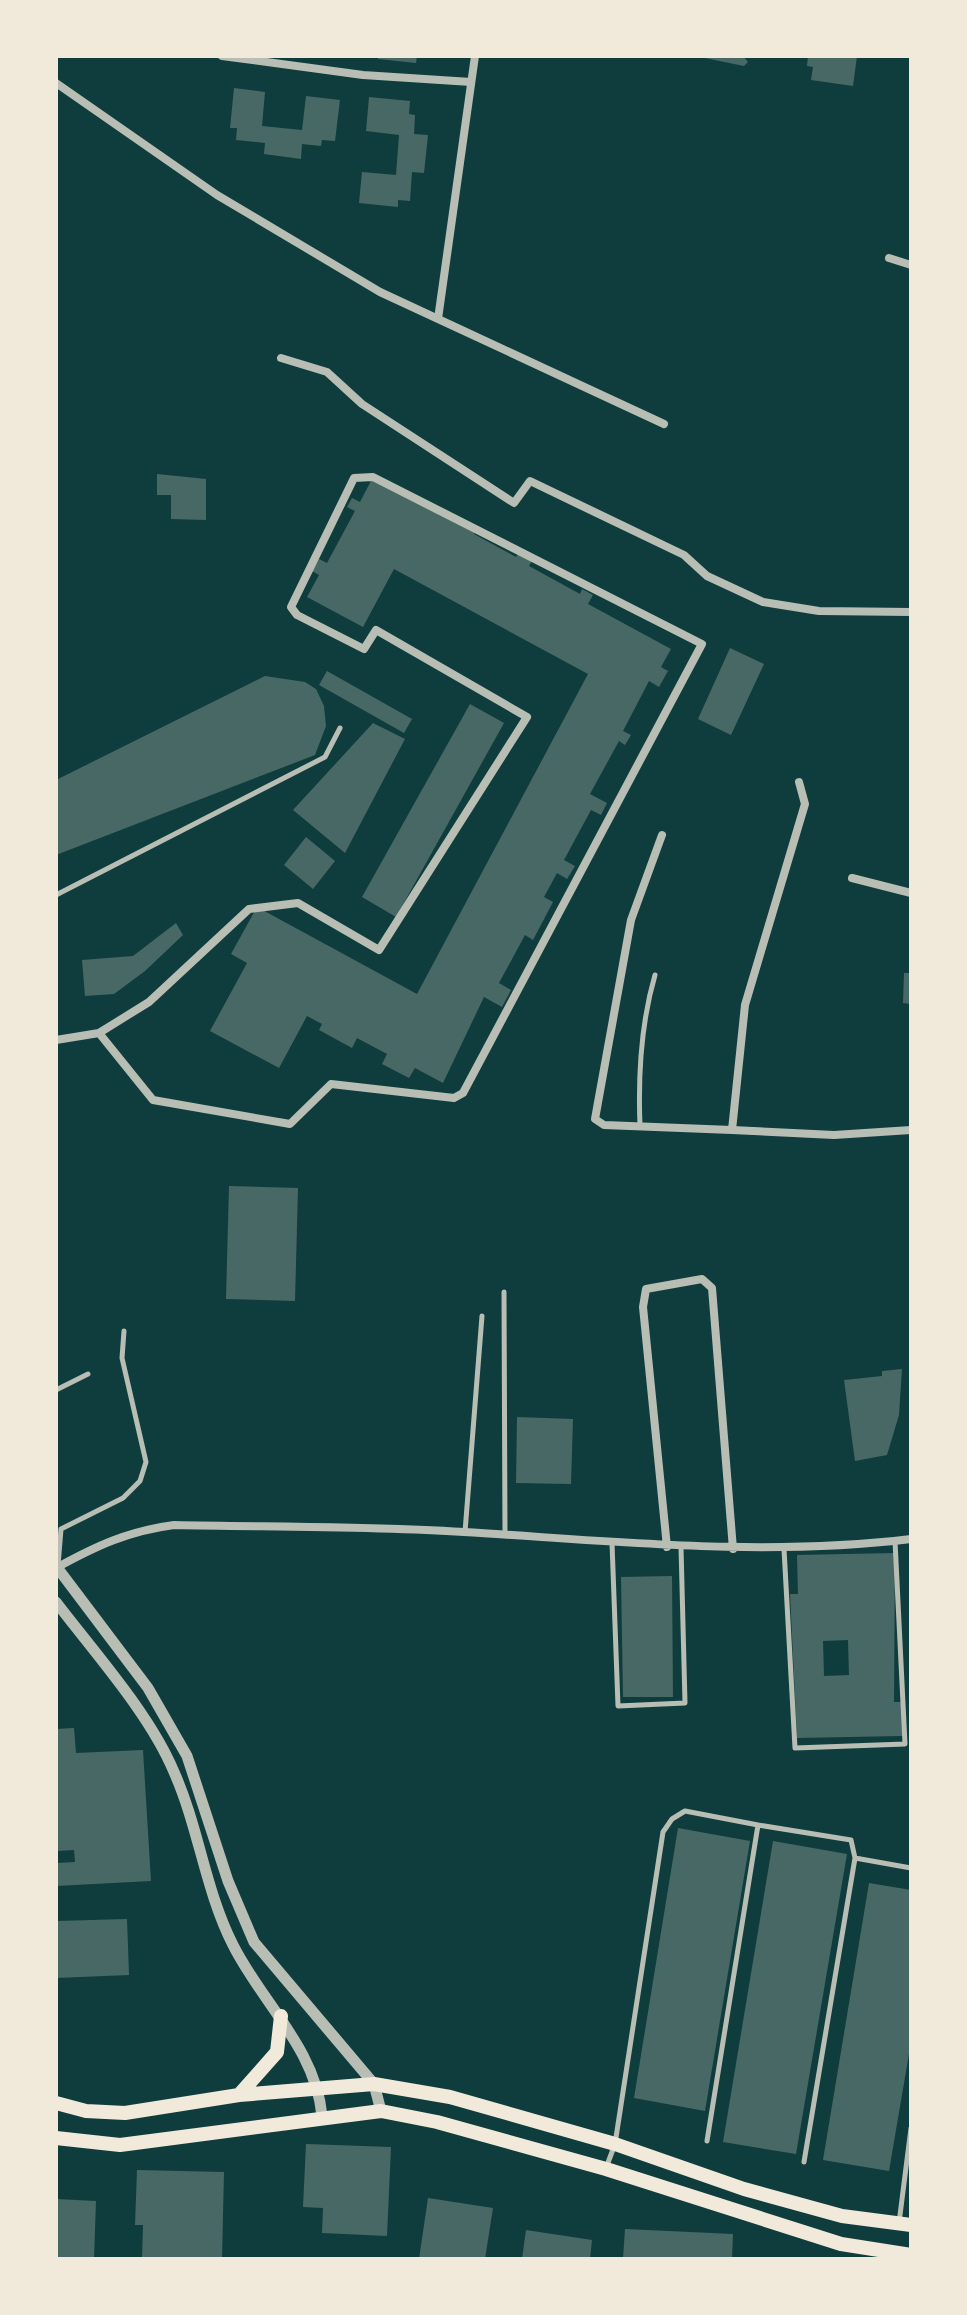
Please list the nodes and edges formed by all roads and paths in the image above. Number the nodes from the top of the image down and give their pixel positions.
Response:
1 (222, 56) edge
2 (475, 56) edge
3 (471, 82) junction
4 (56, 83) edge
5 (889, 258) dead end
6 (911, 265) edge
7 (438, 319) junction
8 (281, 358) dead end
9 (664, 424) dead end
10 (911, 612) edge
11 (340, 728) dead end
12 (799, 782) dead end
13 (662, 835) dead end
14 (852, 878) dead end
15 (911, 893) edge
16 (56, 895) edge
17 (655, 975) dead end
18 (99, 1033) junction
19 (56, 1040) edge
20 (640, 1127) junction
21 (732, 1130) junction
22 (911, 1130) edge
23 (504, 1292) dead end
24 (482, 1316) dead end
25 (124, 1331) dead end
26 (88, 1374) dead end
27 (56, 1390) edge
28 (465, 1532) junction
29 (505, 1535) junction
30 (911, 1539) edge
31 (895, 1541) junction
32 (612, 1543) junction
33 (667, 1547) junction
34 (681, 1547) junction
35 (733, 1549) junction
36 (784, 1549) junction
37 (57, 1567) edge
38 (56, 1602) edge
39 (202, 1803) junction
40 (186, 1808) junction
41 (758, 1825) junction
42 (855, 1858) junction
43 (911, 1868) edge
44 (281, 2016) junction
45 (374, 2084) junction
46 (320, 2090) junction
47 (239, 2095) junction
48 (56, 2103) edge
49 (381, 2111) junction
50 (322, 2116) junction
51 (911, 2128) edge
52 (56, 2138) edge
53 (707, 2141) dead end
54 (615, 2144) junction
55 (804, 2162) dead end
56 (606, 2169) junction
57 (905, 2224) edge
58 (911, 2255) edge

1 - 3 street
2 - 3 street
3 - 7 street
4 - 7 street
5 - 6 street
7 - 9 street
8 - 10 street
11 - 16 lane
12 - 21 street
13 - 20 street
14 - 15 street
17 - 20 lane
18 - 18 street
18 - 19 street
20 - 21 street
21 - 22 street
23 - 29 lane
24 - 28 lane
25 - 37 lane
26 - 27 lane
28 - 29 street
28 - 37 street
29 - 32 street
30 - 31 street
31 - 36 street
31 - 36 lane
32 - 33 street
32 - 34 lane
33 - 34 street
33 - 35 street
34 - 35 street
35 - 36 street
37 - 39 street
38 - 40 street
39 - 40 street
39 - 45 street
40 - 44 street
41 - 42 lane
41 - 53 lane
41 - 54 lane
42 - 43 lane
42 - 55 lane
44 - 46 street
44 - 47 main road
45 - 46 main road
45 - 49 street
45 - 54 main road
46 - 47 main road
46 - 50 street
47 - 48 main road
49 - 50 main road
49 - 56 main road
50 - 52 main road
51 - 57 lane
54 - 56 lane
54 - 57 main road
56 - 58 main road

